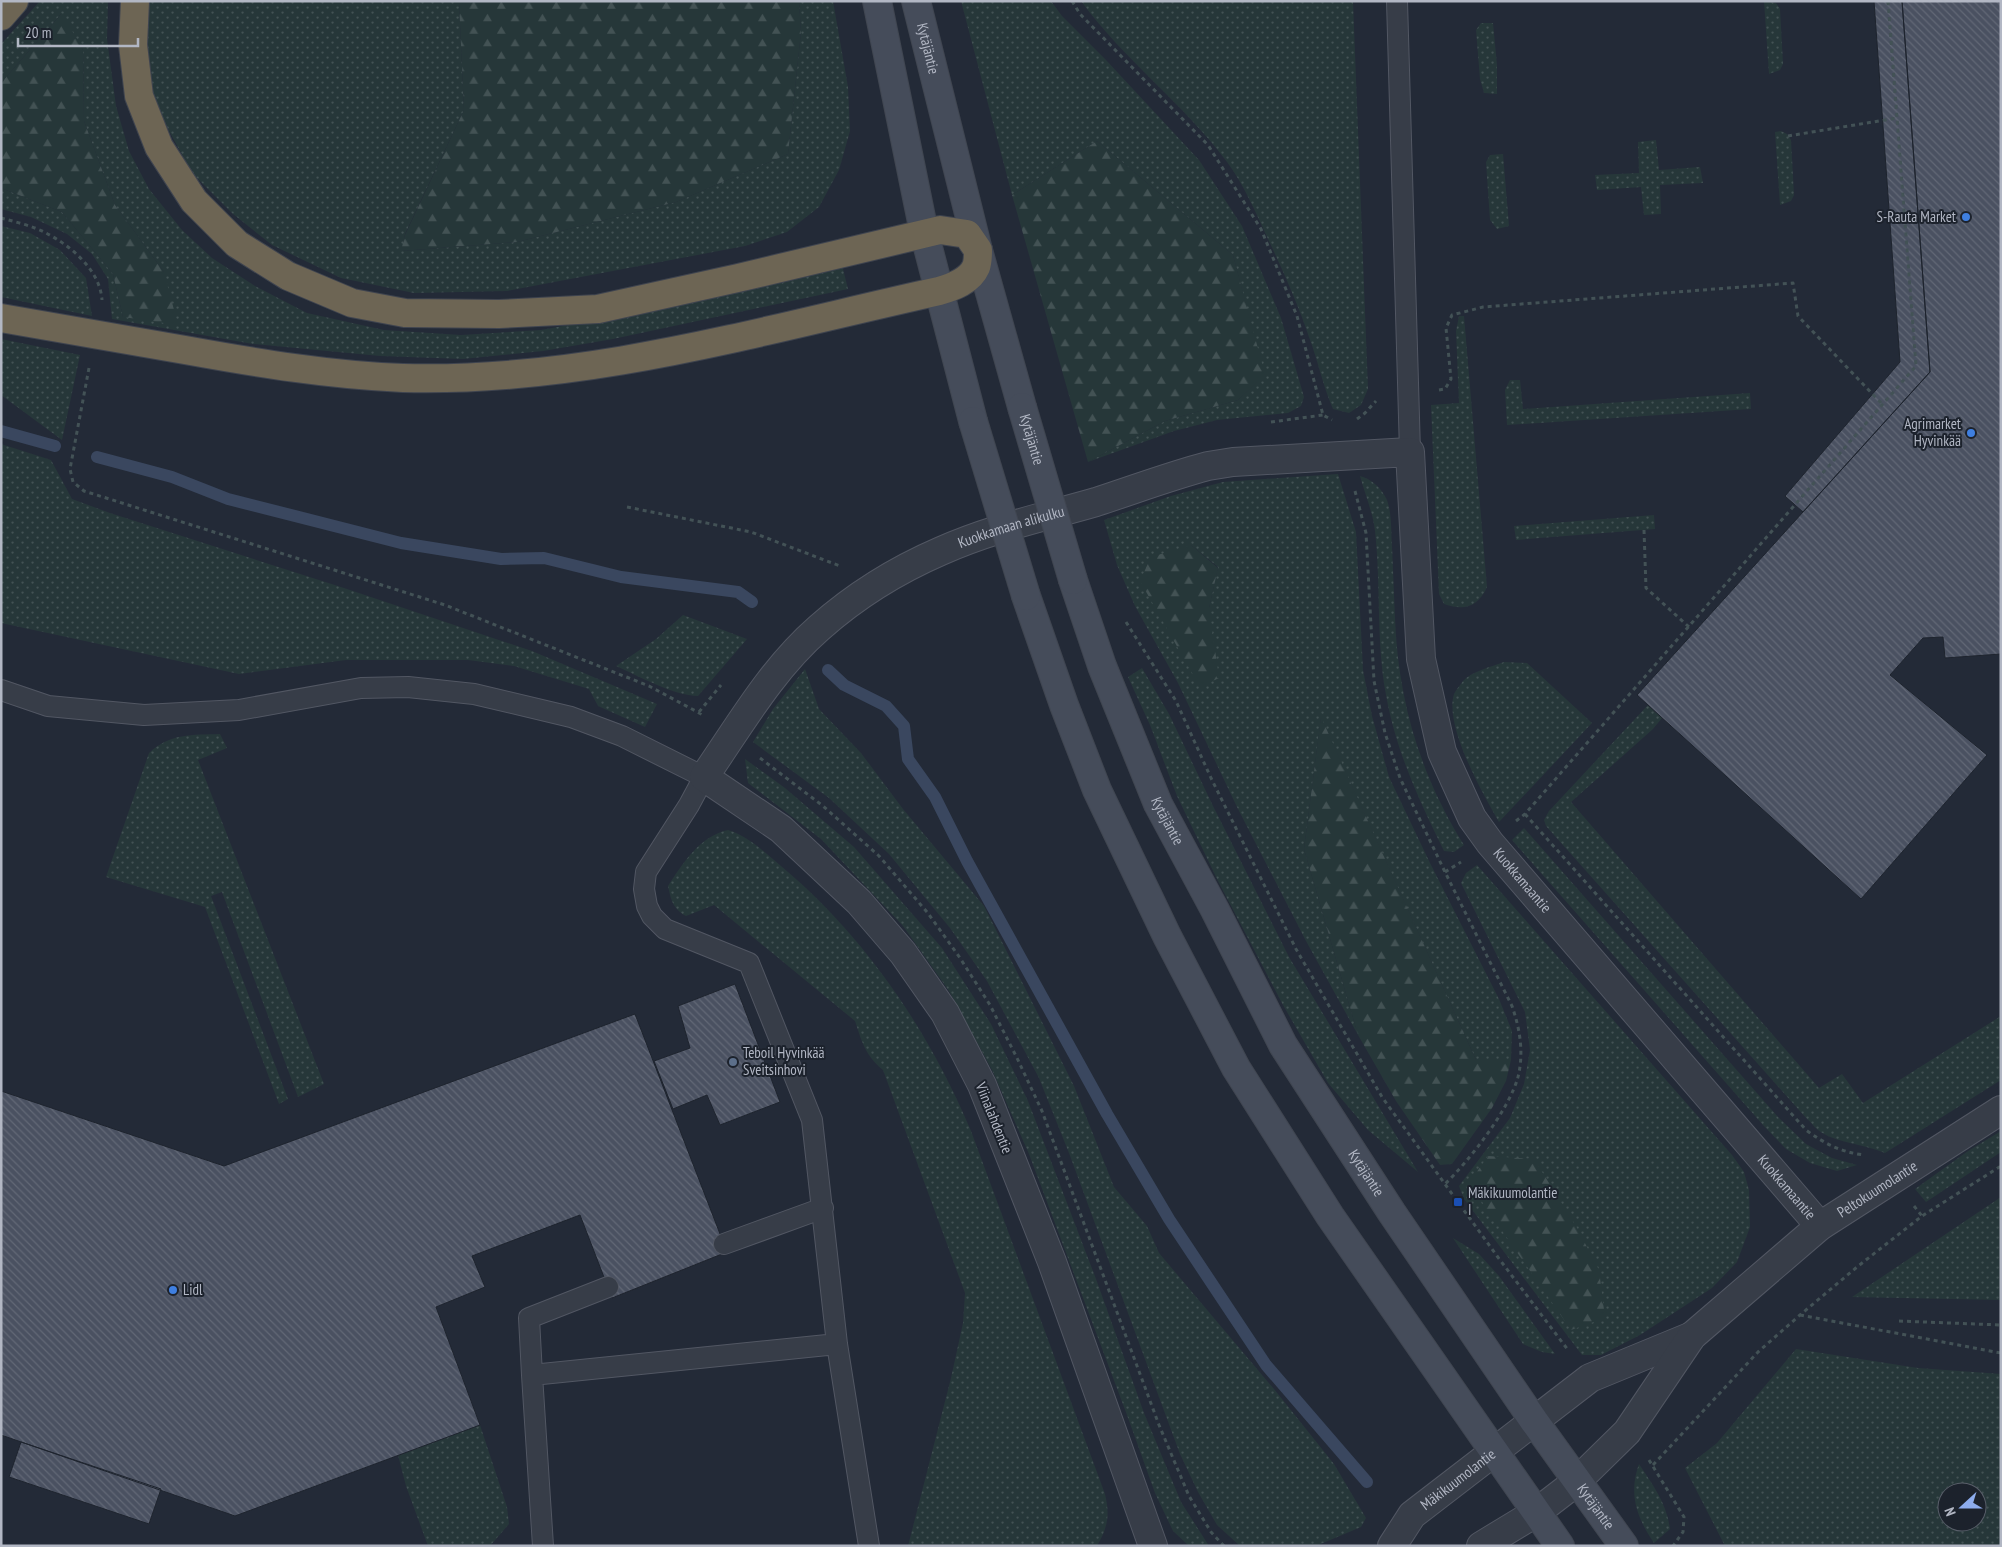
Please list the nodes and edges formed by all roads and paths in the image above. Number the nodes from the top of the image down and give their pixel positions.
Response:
1 (14, 1) edge
2 (135, 1) edge
3 (877, 1) edge
4 (916, 1) edge
5 (1072, 1) edge
6 (1397, 1) edge
7 (1888, 1) edge
8 (1, 16) edge
9 (1897, 118) junction
10 (1788, 136) dead end
11 (1, 218) edge
12 (924, 232) junction
13 (978, 250) junction
14 (939, 291) junction
15 (102, 303) dead end
16 (1, 318) edge
17 (91, 360) dead end
18 (1408, 390) junction
19 (1882, 404) junction
20 (1410, 452) junction
21 (1345, 455) junction
22 (627, 507) dead end
23 (1644, 530) dead end
24 (843, 568) dead end
25 (1689, 627) junction
26 (1132, 631) dead end
27 (1, 690) edge
28 (699, 712) dead end
29 (704, 777) junction
30 (2001, 1110) edge
31 (2001, 1166) edge
32 (1892, 1179) junction
33 (1444, 1184) junction
34 (823, 1208) junction
35 (1820, 1226) junction
36 (724, 1244) dead end
37 (608, 1286) dead end
38 (1800, 1316) junction
39 (1899, 1321) dead end
40 (2001, 1326) edge
41 (1692, 1336) junction
42 (837, 1344) junction
43 (2001, 1353) edge
44 (532, 1375) junction
45 (1590, 1378) junction
46 (1534, 1420) junction
47 (1627, 1432) junction
48 (1494, 1452) junction
49 (1653, 1465) junction
50 (1576, 1482) junction
51 (1537, 1512) junction
52 (543, 1546) edge
53 (870, 1546) edge
54 (1153, 1546) edge
55 (1392, 1546) edge
56 (1481, 1546) edge
57 (1560, 1546) edge
58 (1624, 1546) edge
59 (1673, 1546) edge

1 - 8 highway
2 - 12 highway
3 - 12 street
4 - 13 street, Kytäjäntie
5 - 21 path
6 - 18 lane
7 - 9 path
9 - 10 path
9 - 19 path
11 - 15 path
12 - 13 highway
12 - 14 street
13 - 14 highway
13 - 46 street, Kytäjäntie, bridge
14 - 16 highway
14 - 48 street, bridge
17 - 28 path
18 - 19 path
18 - 20 lane
19 - 25 path
20 - 21 street, Kuokkamaan alikulku
20 - 35 street, Kuokkamaantie
21 - 29 street, Kuokkamaan alikulku
21 - 33 path
22 - 24 path
23 - 25 path
25 - 32 path
26 - 33 path
27 - 29 lane
29 - 34 lane
29 - 54 street, Viinalahdentie
30 - 32 street, Peltokuumolantie
31 - 38 path
32 - 35 street, Peltokuumolantie
33 - 45 path
34 - 36 lane
34 - 42 lane
35 - 41 street, Peltokuumolantie
37 - 44 lane
38 - 43 path
38 - 49 path
39 - 40 path
41 - 45 street, Peltokuumolantie
41 - 47 street, Peltokuumolantie
42 - 44 lane
42 - 53 lane
44 - 52 lane
45 - 46 street, Peltokuumolantie
46 - 48 street, Mäkikuumolantie
46 - 50 street, Kytäjäntie
47 - 49 path
47 - 50 street, Peltokuumolantie
48 - 51 street
48 - 55 street, Mäkikuumolantie
49 - 59 path
50 - 51 street, Peltokuumolantie
50 - 58 street, Kytäjäntie
51 - 56 street
51 - 57 street

